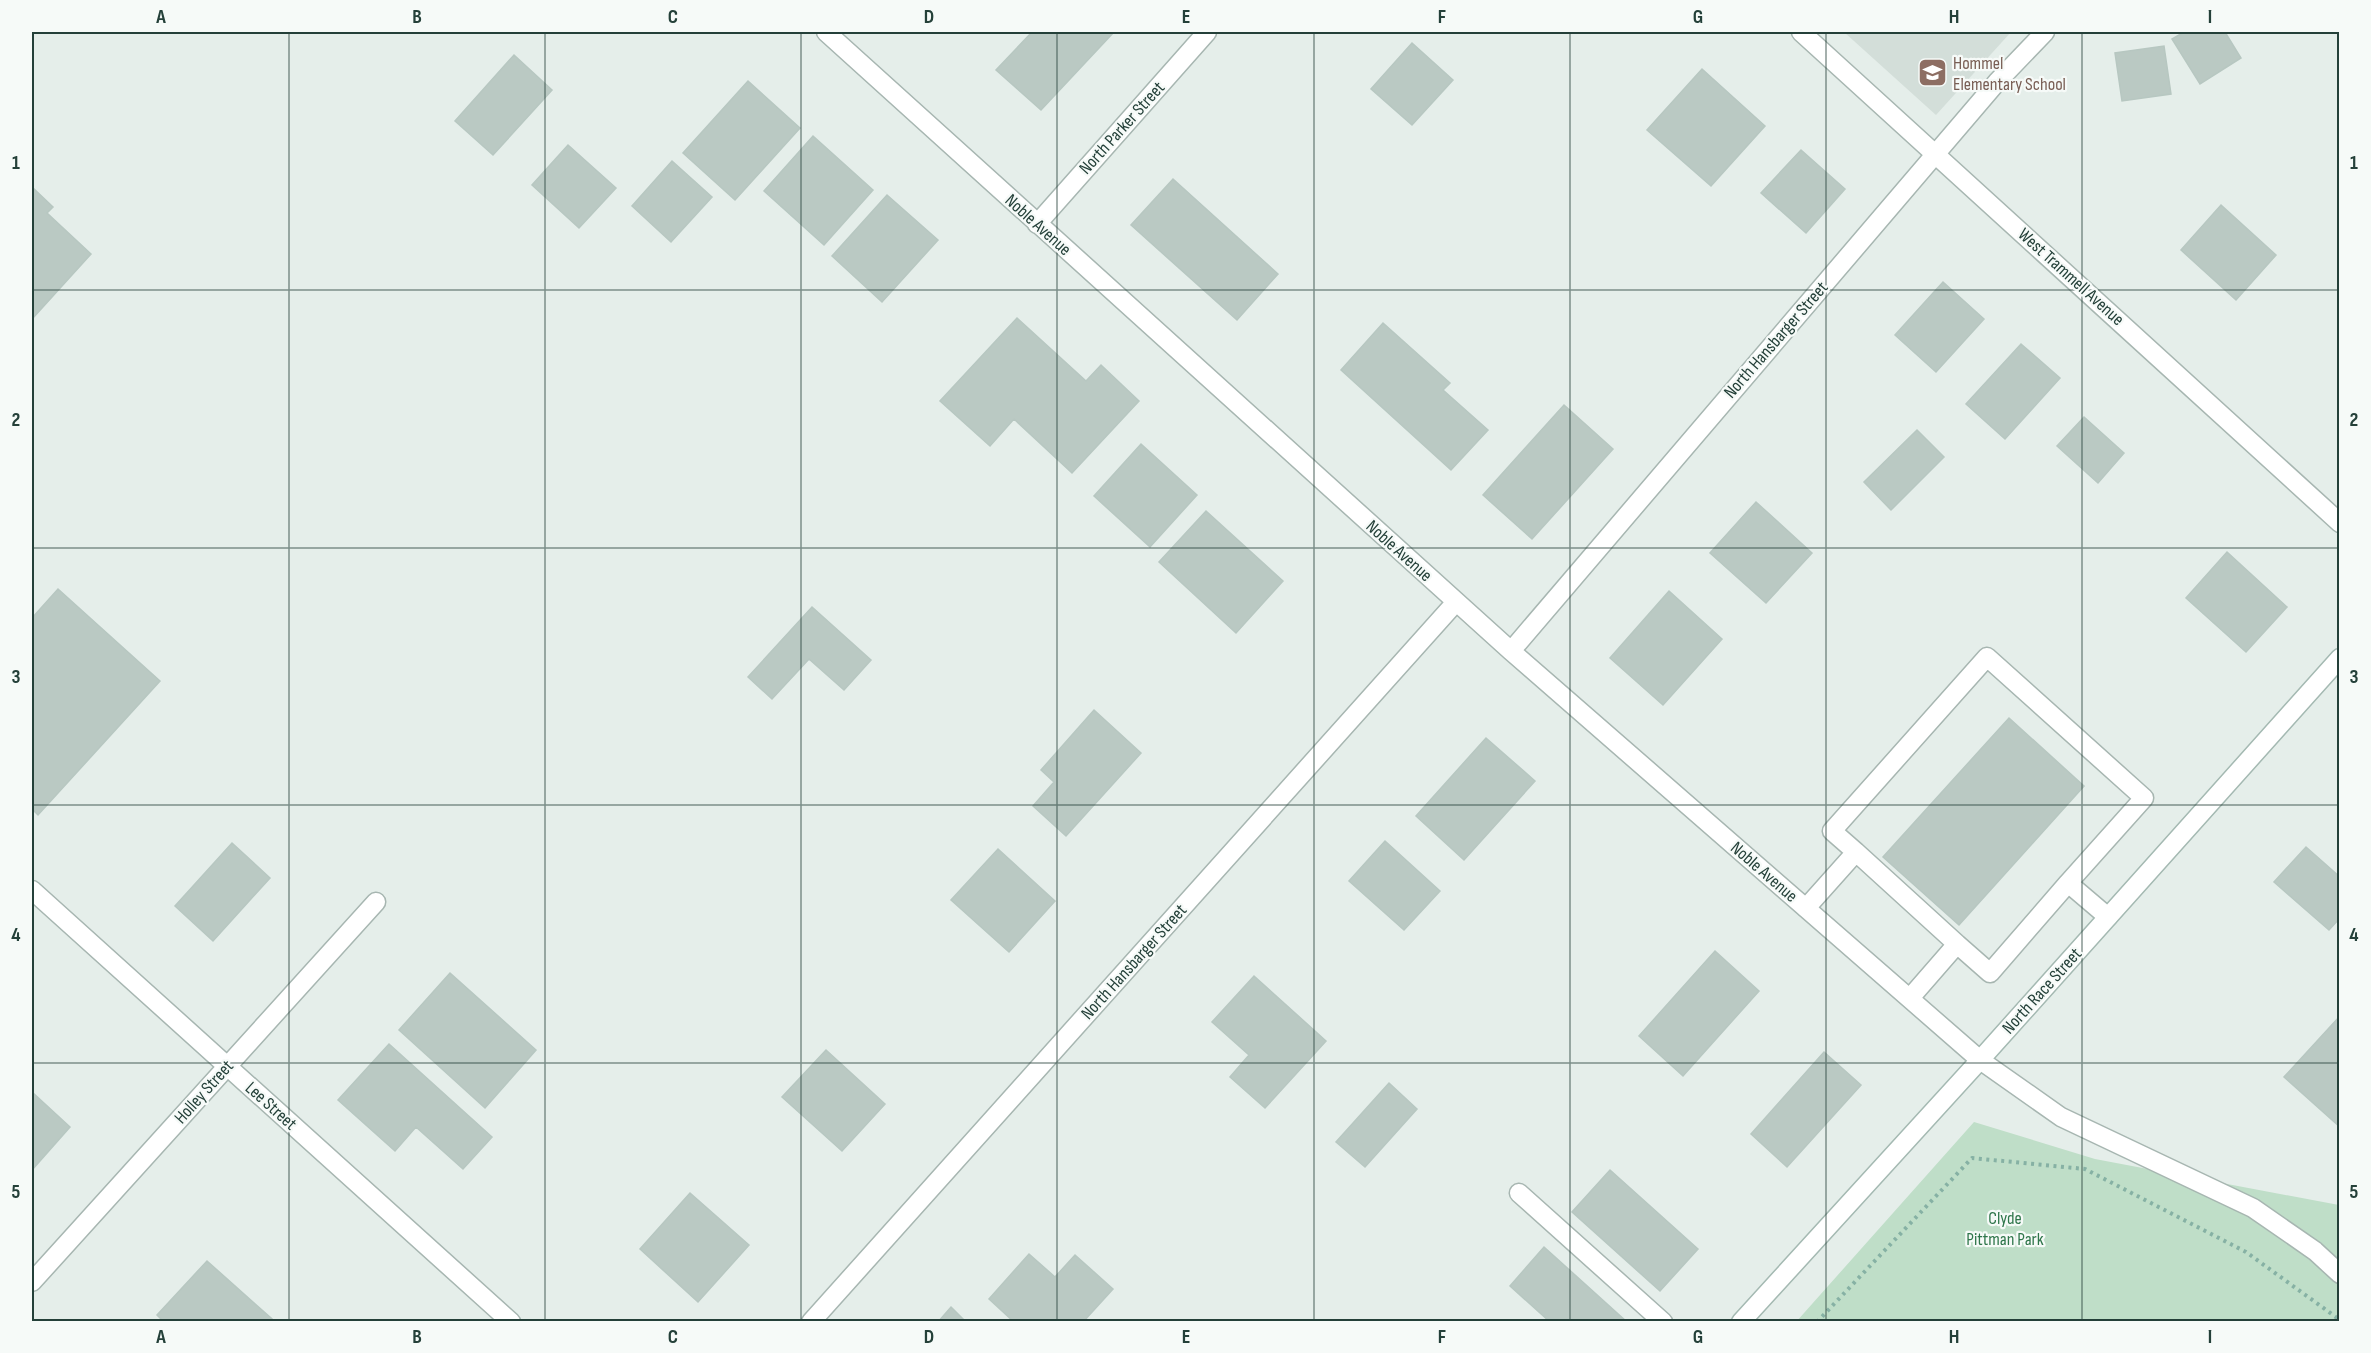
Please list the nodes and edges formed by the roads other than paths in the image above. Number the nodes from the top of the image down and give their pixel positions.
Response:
1 (826, 32) edge
2 (1207, 32) edge
3 (1802, 32) edge
4 (2045, 32) edge
5 (1936, 153) junction
6 (1037, 224) junction
7 (2340, 523) edge
8 (1456, 602) junction
9 (1511, 651) junction
10 (2340, 658) edge
11 (1856, 852) junction
12 (2068, 883) junction
13 (32, 890) edge
14 (376, 902) dead end
15 (1806, 908) junction
16 (2108, 917) junction
17 (1957, 944) junction
18 (1910, 998) junction
19 (1980, 1060) junction
20 (227, 1066) junction
21 (1519, 1193) dead end
22 (2340, 1274) edge
23 (32, 1282) edge
24 (511, 1322) edge
25 (811, 1322) edge
26 (1663, 1322) edge
27 (1741, 1322) edge

1 - 6 street, Noble Avenue
2 - 6 street, North Parker Street
3 - 5 street, West Trammell Avenue
4 - 5 street, North Hansbarger Street
5 - 7 street, West Trammell Avenue
5 - 9 street, North Hansbarger Street
6 - 8 street, Noble Avenue
8 - 9 street, Noble Avenue
8 - 25 street, North Hansbarger Street
9 - 15 street, Noble Avenue
10 - 16 street, North Race Street
11 - 12 street
11 - 15 street
11 - 17 street
12 - 16 street
12 - 17 street
13 - 20 street, Lee Street
14 - 20 street, Holley Street
15 - 18 street, Noble Avenue
16 - 19 street, North Race Street
17 - 18 street
18 - 19 street, Noble Avenue
19 - 22 street, Noble Avenue
19 - 27 street, North Race Street
20 - 23 street, Holley Street
20 - 24 street, Lee Street
21 - 26 street

